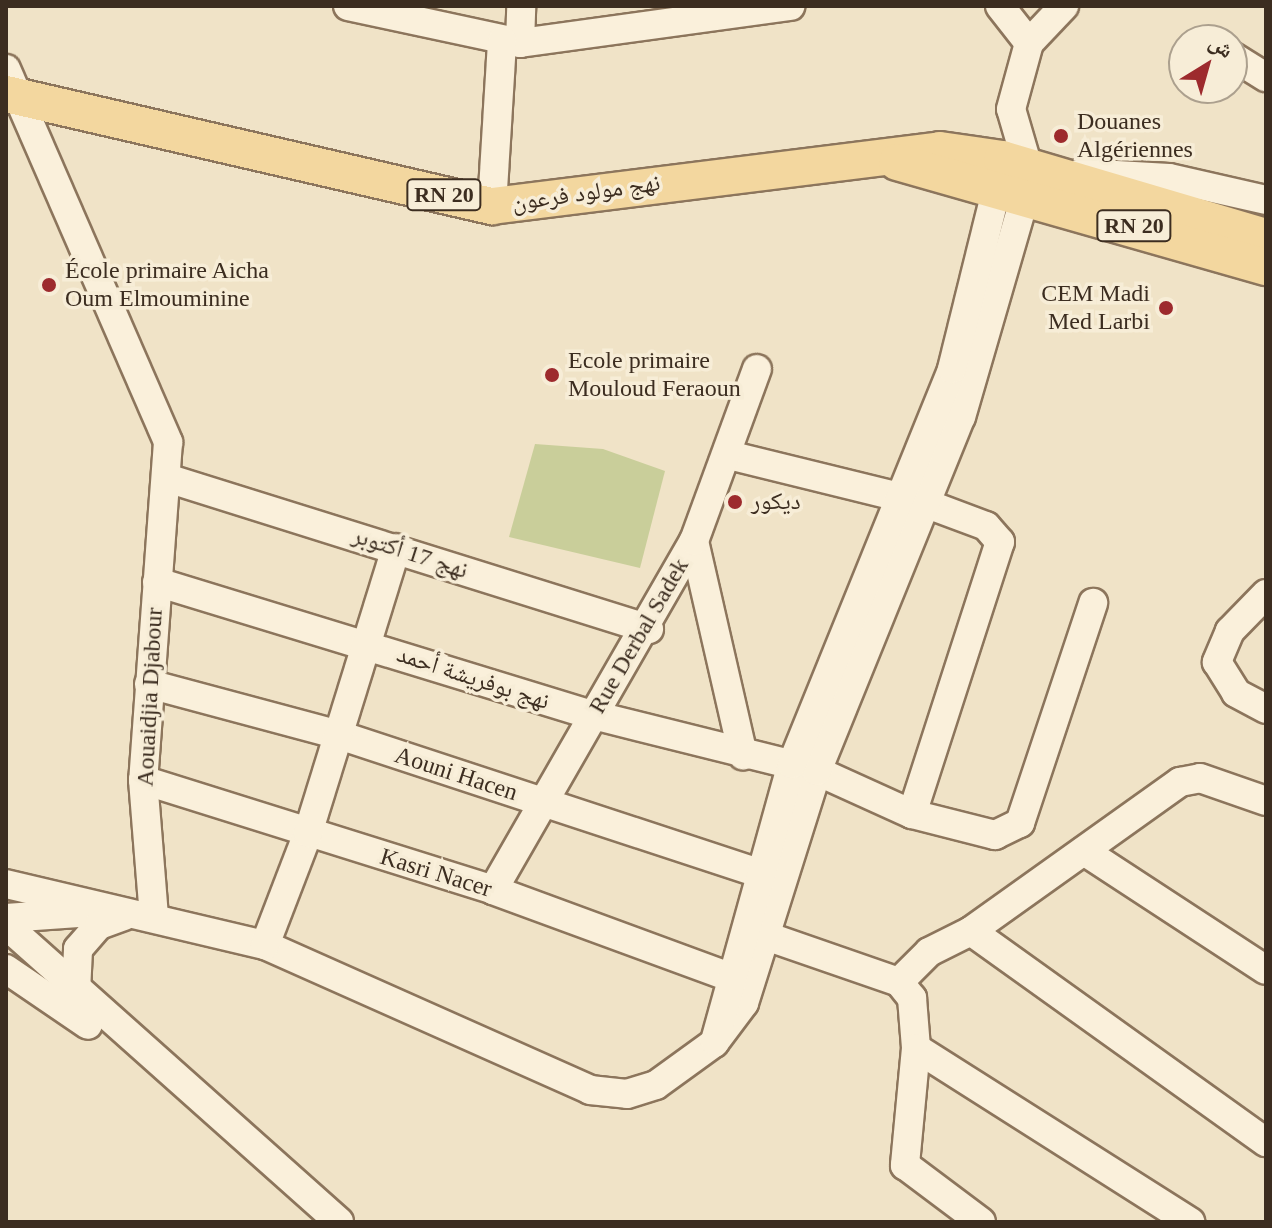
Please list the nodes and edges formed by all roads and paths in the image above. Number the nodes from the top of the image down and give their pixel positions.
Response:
1 (348, 6) edge
2 (521, 6) edge
3 (790, 6) edge
4 (1000, 6) edge
5 (1064, 6) edge
6 (511, 42) junction
7 (1029, 43) junction
8 (1248, 66) edge
9 (1266, 77) edge
10 (11, 86) edge
11 (1021, 170) junction
12 (1266, 200) edge
13 (492, 206) junction
14 (1266, 237) edge
15 (1266, 267) edge
16 (757, 369) dead end
17 (728, 455) junction
18 (170, 479) junction
19 (896, 497) junction
20 (924, 503) junction
21 (694, 541) junction
22 (396, 548) junction
23 (157, 582) junction
24 (1266, 594) edge
25 (1093, 603) dead end
26 (649, 629) junction
27 (366, 644) junction
28 (149, 684) junction
29 (1266, 709) edge
30 (593, 715) junction
31 (336, 734) junction
32 (743, 755) junction
33 (805, 768) junction
34 (143, 780) junction
35 (1266, 801) edge
36 (543, 803) junction
37 (912, 814) junction
38 (308, 833) junction
39 (1084, 851) junction
40 (759, 873) junction
41 (6, 884) edge
42 (493, 890) junction
43 (135, 913) junction
44 (6, 918) edge
45 (6, 925) edge
46 (971, 931) junction
47 (766, 936) junction
48 (265, 945) junction
49 (6, 969) edge
50 (1266, 970) edge
51 (727, 976) junction
52 (899, 982) junction
53 (76, 992) junction
54 (714, 1043) junction
55 (916, 1048) junction
56 (1266, 1142) edge
57 (315, 1215) edge
58 (981, 1222) edge
59 (1190, 1222) edge

1 - 6 street
2 - 6 street
3 - 6 street
4 - 7 street
5 - 7 street
6 - 13 street
7 - 11 street
8 - 9 street
10 - 13 main road, نهج مولود فرعون / RN 20
10 - 18 street, Aouaidjia Djabour
11 - 12 street
11 - 13 main road, نهج مولود فرعون / RN 20
11 - 14 main road, RN 20
11 - 15 main road, RN 20
11 - 19 street
11 - 20 street
16 - 17 street, Rue Derbal Sadek
17 - 19 street
17 - 21 street, Rue Derbal Sadek
18 - 22 street, نهج 17 أكتوبر
18 - 23 street, Aouaidjia Djabour
19 - 20 street
19 - 33 street
20 - 33 street
20 - 37 street
21 - 26 street, Rue Derbal Sadek
21 - 32 street
22 - 26 street, نهج 17 أكتوبر
22 - 27 street
23 - 27 street, نهج بوفريشة أحمد
23 - 28 street, Aouaidjia Djabour
24 - 29 street
25 - 37 street, نهج بوفريشة أحمد
26 - 30 street, Rue Derbal Sadek
27 - 30 street, نهج بوفريشة أحمد
27 - 31 street
28 - 31 street, Aouni Hacen
28 - 34 street, Aouaidjia Djabour
30 - 32 street, نهج بوفريشة أحمد
30 - 36 street, Rue Derbal Sadek
31 - 36 street, Aouni Hacen
31 - 38 street
32 - 33 street, نهج بوفريشة أحمد
33 - 37 street, نهج بوفريشة أحمد
33 - 40 street
33 - 47 street
34 - 38 street, Kasri Nacer
34 - 43 street, Aouaidjia Djabour
35 - 39 street
36 - 40 street, Aouni Hacen
36 - 42 street, Rue Derbal Sadek
38 - 42 street, Kasri Nacer
38 - 48 street
39 - 46 street
39 - 50 street
40 - 51 street
41 - 43 street
42 - 51 street, Kasri Nacer
43 - 44 street
43 - 48 street
43 - 53 street
45 - 53 street
46 - 52 street
46 - 56 street
47 - 52 street
47 - 54 street
48 - 54 street
49 - 57 street
51 - 54 street
52 - 55 street
53 - 57 street
55 - 58 street
55 - 59 street

